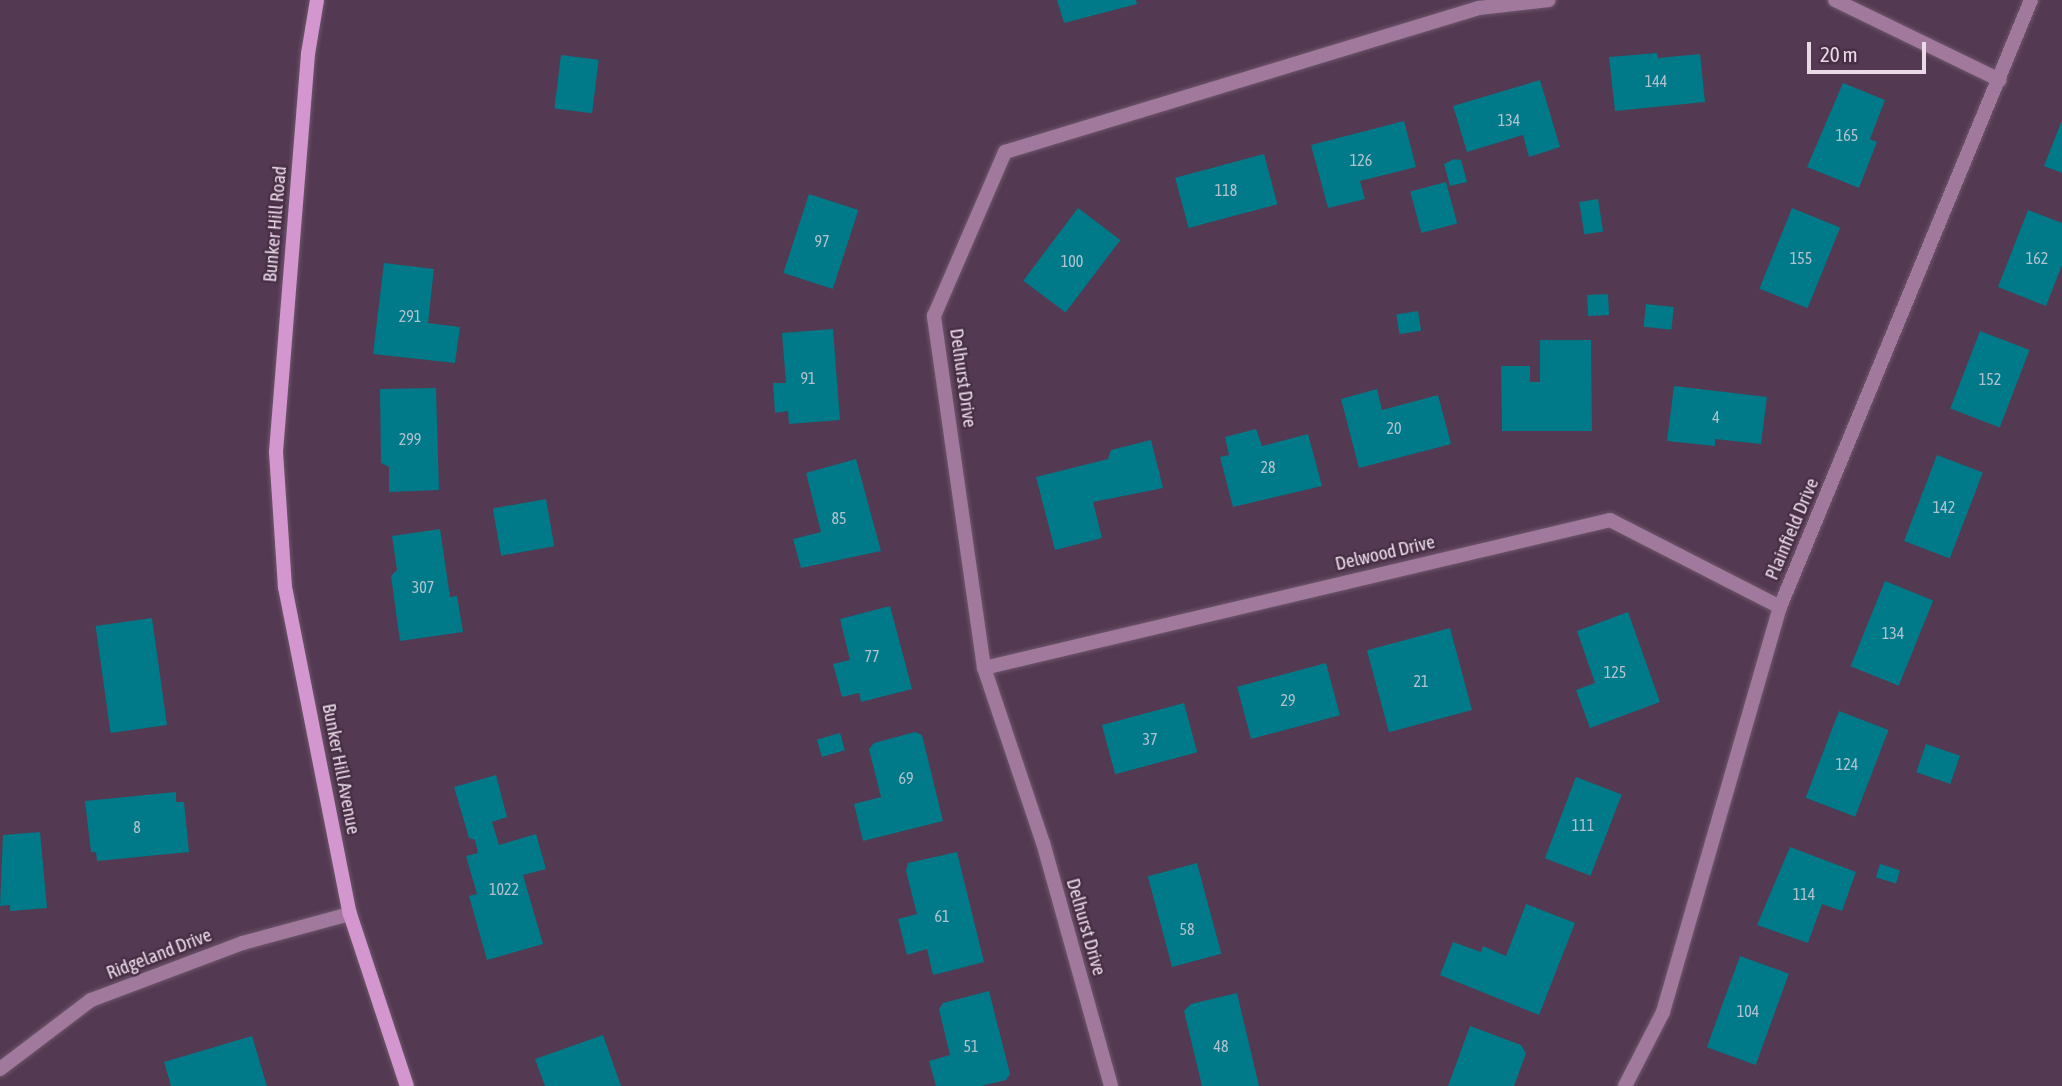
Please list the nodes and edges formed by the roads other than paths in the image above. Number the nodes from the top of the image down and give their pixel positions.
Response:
1 (317, 0) edge
2 (1549, 0) edge
3 (1835, 0) edge
4 (2031, 0) edge
5 (1478, 4) edge
6 (2000, 80) junction
7 (276, 452) joint
8 (1780, 607) junction
9 (984, 668) junction
10 (350, 914) junction
11 (0, 1069) edge
12 (407, 1086) edge
13 (1111, 1086) edge
14 (1625, 1086) edge

1 - 7 main road, Bunker Hill Road
2 - 5 street, Delhurst Drive
3 - 6 street
4 - 6 street, Plainfield Drive
5 - 9 street, Delhurst Drive
6 - 8 street, Plainfield Drive
7 - 10 main road, Bunker Hill Avenue
8 - 9 street, Delwood Drive
8 - 14 street, Plainfield Drive
9 - 13 street, Delhurst Drive
10 - 11 street, Ridgeland Drive
10 - 12 main road, Bunker Hill Avenue

